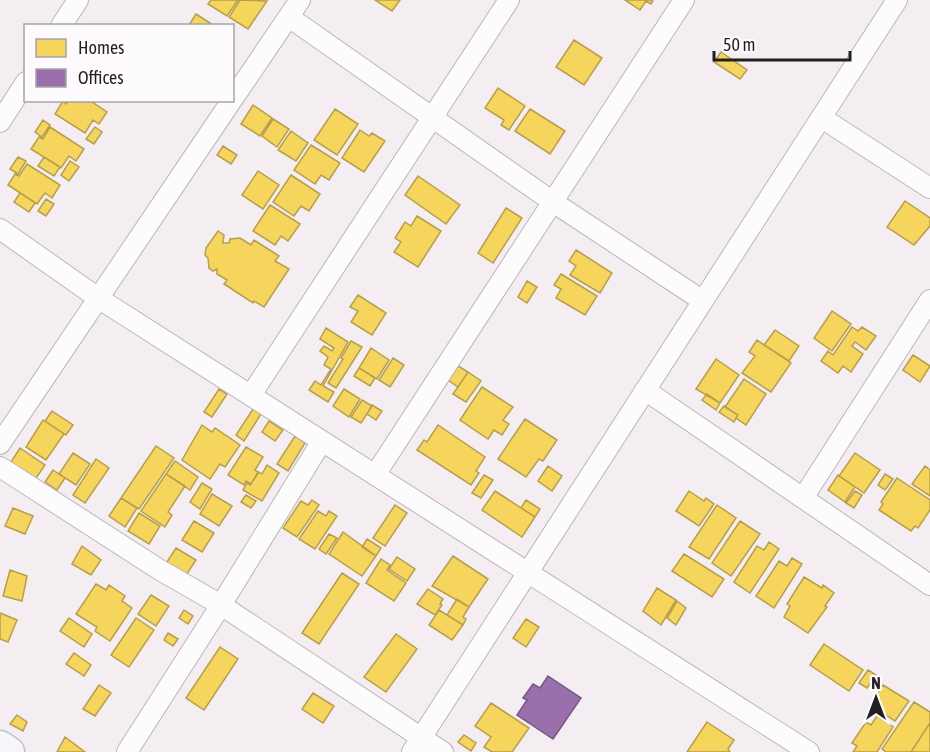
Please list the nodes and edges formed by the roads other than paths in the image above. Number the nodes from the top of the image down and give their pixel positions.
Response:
1 (300, 0) edge
2 (509, 0) edge
3 (684, 0) edge
4 (897, 0) edge
5 (71, 2) edge
6 (289, 17) junction
7 (62, 24) edge
8 (24, 85) edge
9 (234, 97) edge
10 (231, 102) edge
11 (822, 118) junction
12 (433, 119) junction
13 (0, 122) edge
14 (930, 188) edge
15 (553, 202) junction
16 (0, 229) edge
17 (98, 298) junction
18 (930, 300) edge
19 (703, 301) junction
20 (645, 390) junction
21 (251, 395) junction
22 (322, 441) junction
23 (0, 444) edge
24 (0, 467) edge
25 (375, 475) junction
26 (803, 498) junction
27 (528, 572) junction
28 (930, 585) edge
29 (221, 604) junction
30 (416, 745) edge
31 (0, 746) edge
32 (9, 752) edge
33 (127, 752) edge
34 (442, 752) edge
35 (809, 752) edge

1 - 6 street
2 - 12 street
3 - 15 street
4 - 11 street
5 - 7 street
6 - 9 street
6 - 12 street
8 - 13 street
10 - 17 street
11 - 14 street
11 - 19 street
12 - 15 street
12 - 21 street
15 - 19 street
15 - 25 street
16 - 17 street
17 - 21 street
17 - 23 street
18 - 26 street
19 - 20 street
20 - 26 street
20 - 27 street
21 - 22 street
22 - 25 street
22 - 29 street
24 - 29 street
25 - 27 street
26 - 28 street
27 - 30 street
27 - 35 street
29 - 30 street
29 - 33 street
30 - 34 street
31 - 32 main road

